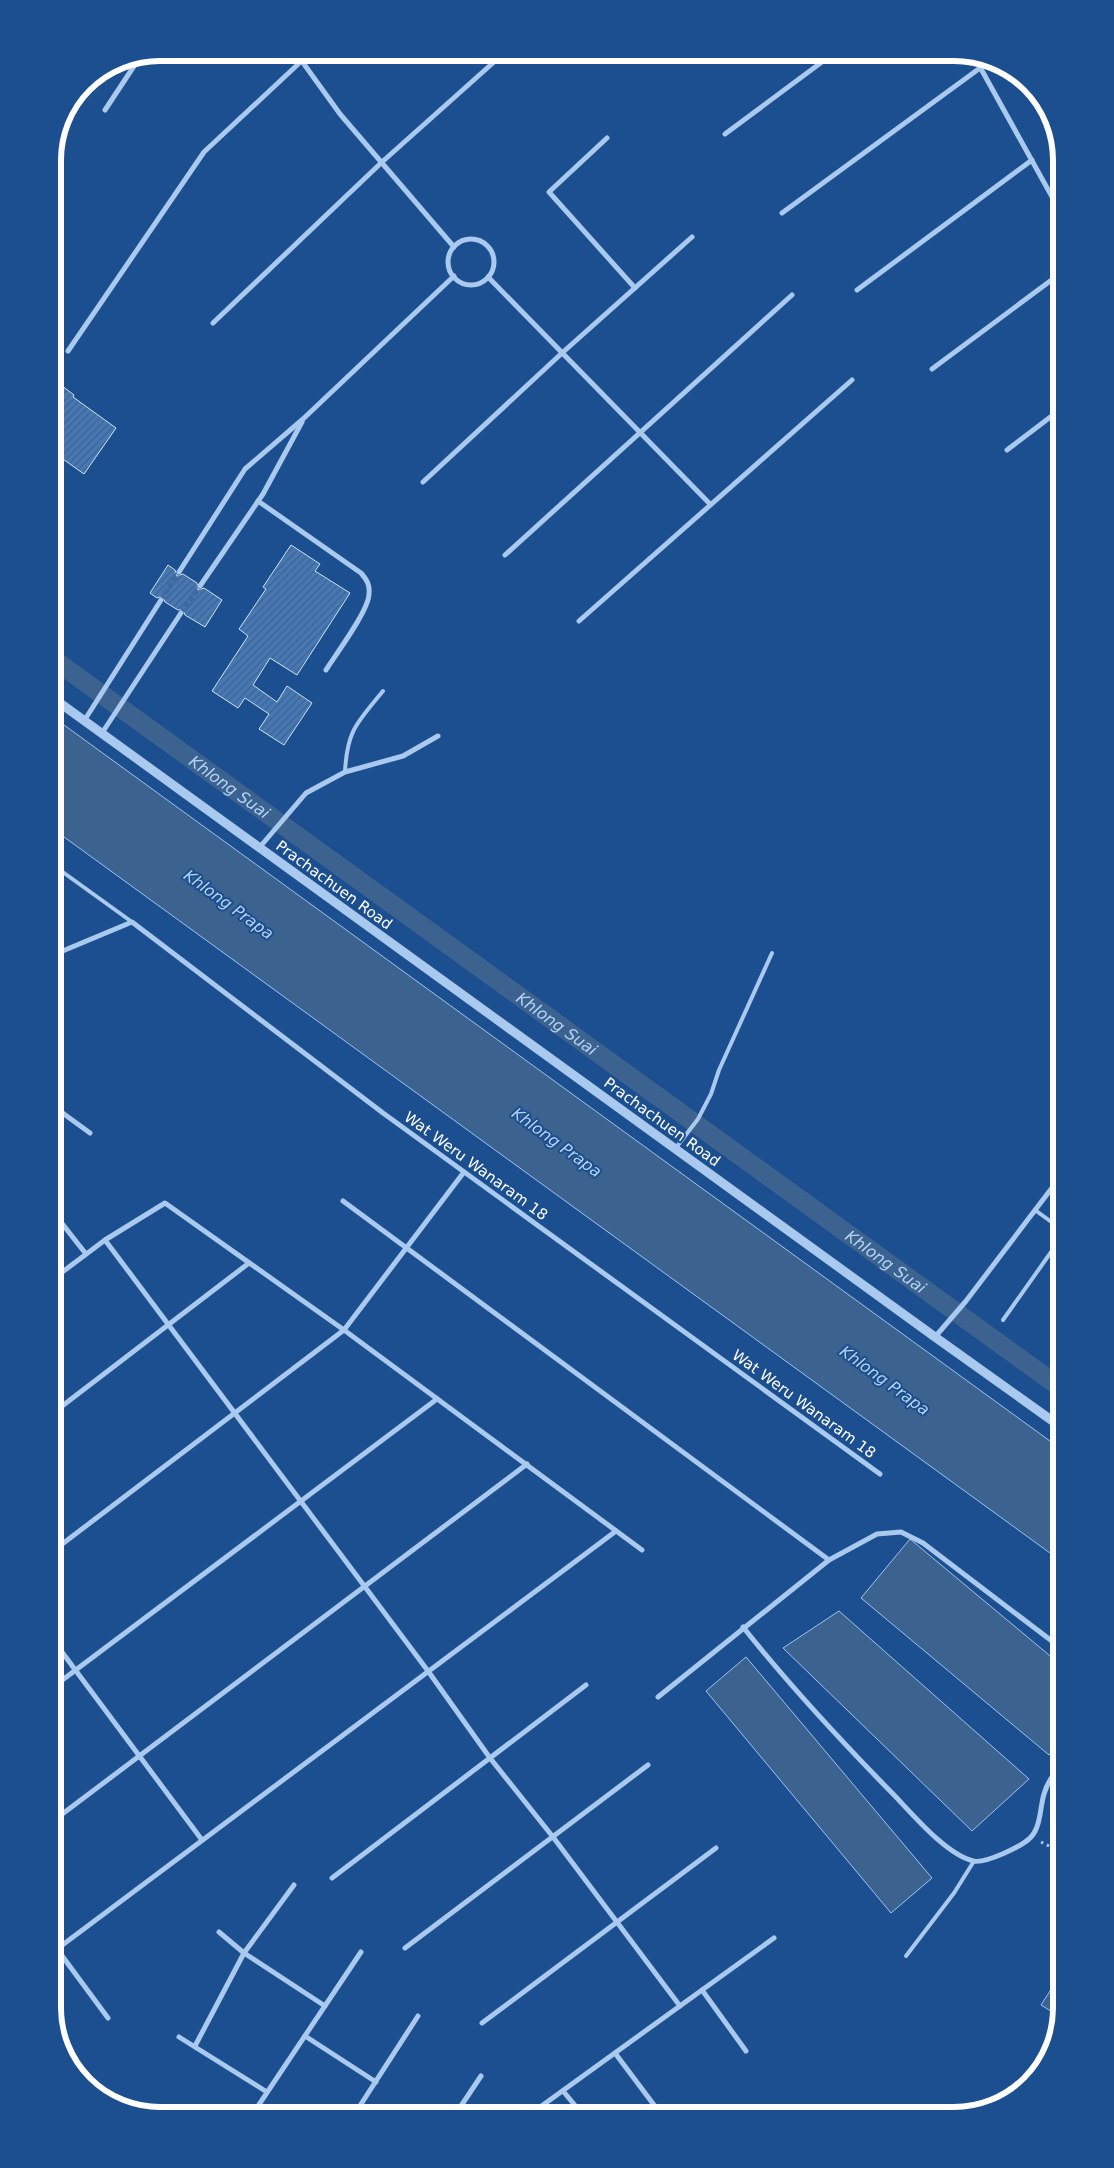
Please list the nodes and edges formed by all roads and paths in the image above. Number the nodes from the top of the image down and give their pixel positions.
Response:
1 (300, 61) edge
2 (302, 61) edge
3 (495, 61) edge
4 (823, 61) edge
5 (135, 65) edge
6 (978, 65) edge
7 (980, 68) junction
8 (105, 110) dead end
9 (726, 134) dead end
10 (607, 138) dead end
11 (1032, 160) junction
12 (382, 162) junction
13 (1053, 197) edge
14 (782, 212) dead end
15 (692, 238) dead end
16 (454, 247) junction
17 (454, 276) junction
18 (488, 277) junction
19 (1053, 280) edge
20 (635, 288) junction
21 (857, 290) dead end
22 (792, 294) dead end
23 (213, 323) dead end
24 (68, 351) dead end
25 (562, 352) junction
26 (932, 369) dead end
27 (852, 380) dead end
28 (1053, 416) edge
29 (303, 419) junction
30 (639, 433) junction
31 (1007, 450) dead end
32 (423, 482) dead end
33 (258, 501) junction
34 (710, 504) junction
35 (505, 555) dead end
36 (179, 572) tunnel mouth
37 (200, 586) tunnel mouth
38 (161, 600) tunnel mouth
39 (181, 613) tunnel mouth
40 (579, 620) dead end
41 (326, 670) dead end
42 (383, 692) dead end
43 (61, 704) edge
44 (84, 721) junction
45 (101, 734) junction
46 (438, 736) dead end
47 (345, 772) junction
48 (259, 848) junction
49 (61, 872) edge
50 (132, 922) junction
51 (61, 952) edge
52 (772, 953) dead end
53 (61, 1112) edge
54 (90, 1133) dead end
55 (675, 1149) junction
56 (464, 1172) junction
57 (1053, 1187) edge
58 (343, 1201) dead end
59 (1035, 1210) junction
60 (61, 1222) edge
61 (1053, 1223) edge
62 (106, 1240) junction
63 (407, 1248) junction
64 (1053, 1251) edge
65 (86, 1254) junction
66 (249, 1263) junction
67 (61, 1273) edge
68 (1003, 1320) dead end
69 (170, 1325) junction
70 (344, 1330) junction
71 (935, 1337) junction
72 (437, 1398) junction
73 (61, 1407) edge
74 (236, 1414) junction
75 (1053, 1421) edge
76 (527, 1464) junction
77 (880, 1474) dead end
78 (301, 1501) junction
79 (616, 1531) junction
80 (61, 1544) edge
81 (642, 1550) dead end
82 (829, 1560) junction
83 (366, 1586) junction
84 (743, 1627) junction
85 (1053, 1641) edge
86 (61, 1652) edge
87 (75, 1670) junction
88 (428, 1671) junction
89 (61, 1680) edge
90 (586, 1685) dead end
91 (658, 1697) dead end
92 (139, 1756) junction
93 (490, 1758) junction
94 (648, 1766) dead end
95 (1053, 1775) edge
96 (61, 1814) edge
97 (553, 1837) junction
98 (1031, 1837) junction
99 (202, 1840) junction
100 (716, 1848) dead end
101 (1053, 1848) edge
102 (974, 1861) junction
103 (332, 1878) dead end
104 (294, 1885) dead end
105 (617, 1922) junction
106 (219, 1932) dead end
107 (774, 1938) dead end
108 (61, 1946) edge
109 (404, 1948) dead end
110 (361, 1952) dead end
111 (244, 1953) junction
112 (906, 1956) dead end
113 (61, 1958) edge
114 (702, 1990) junction
115 (325, 2006) junction
116 (680, 2006) junction
117 (418, 2016) dead end
118 (108, 2018) dead end
119 (482, 2023) dead end
120 (304, 2036) junction
121 (179, 2037) dead end
122 (195, 2046) junction
123 (746, 2051) dead end
124 (615, 2053) junction
125 (481, 2076) dead end
126 (376, 2082) junction
127 (563, 2091) junction
128 (268, 2092) junction
129 (257, 2107) edge
130 (360, 2107) edge
131 (460, 2107) edge
132 (540, 2107) edge
133 (576, 2107) edge
134 (656, 2107) edge

1 - 24 street
2 - 12 street
3 - 12 street
4 - 9 street
5 - 8 street
6 - 7 street
7 - 11 street
7 - 14 street
10 - 20 street
11 - 13 street
11 - 21 street
12 - 16 street
12 - 23 street
15 - 20 street
16 - 17 street
16 - 18 street
17 - 18 street
17 - 29 street
18 - 25 street
19 - 26 street
20 - 25 street
22 - 30 street
25 - 30 street
25 - 32 street
27 - 34 street
28 - 31 street
29 - 33 street
29 - 36 street
30 - 34 street
30 - 35 street
33 - 37 street
33 - 41 street
34 - 40 street
38 - 44 street
39 - 45 street
42 - 47 lane
43 - 44 street, Prachachuen Road
44 - 45 street, Prachachuen Road
45 - 48 street, Prachachuen Road
46 - 47 street
47 - 48 street
48 - 55 street, Prachachuen Road
49 - 50 lane
50 - 51 street
50 - 56 street, Wat Weru Wanaram 18
52 - 55 lane
53 - 54 street
55 - 71 street, Prachachuen Road
56 - 63 street
56 - 77 street, Wat Weru Wanaram 18
57 - 59 street
58 - 63 street
59 - 61 lane
59 - 71 street
60 - 65 street
62 - 65 street
62 - 66 street
62 - 69 street
63 - 70 street
63 - 82 street
64 - 68 lane
65 - 67 street
66 - 69 street
66 - 70 street
69 - 73 street
69 - 74 street
70 - 72 street
70 - 74 street
71 - 75 street, Prachachuen Road
72 - 76 street
72 - 78 street
74 - 78 street
74 - 80 street
76 - 79 street
76 - 83 street
78 - 83 street
78 - 87 street
79 - 81 street
79 - 88 street
82 - 84 street
82 - 85 street
83 - 88 street
83 - 92 street
84 - 91 street
84 - 102 street
86 - 87 street
87 - 89 street
87 - 92 street
88 - 93 street
88 - 99 street
90 - 93 street
92 - 96 street
92 - 99 street
93 - 97 street
93 - 103 street
94 - 97 street
95 - 98 street
97 - 105 street
97 - 109 street
98 - 101 path
98 - 102 street
99 - 108 street
100 - 105 street
102 - 112 lane
104 - 111 street
105 - 116 street
105 - 119 street
106 - 111 street
107 - 114 street
110 - 115 street
111 - 115 street
111 - 122 street
113 - 118 street
114 - 116 street
114 - 123 street
115 - 120 street
116 - 124 street
117 - 126 street
120 - 126 street
120 - 128 street
121 - 122 street
122 - 128 street
124 - 127 street
124 - 134 street
125 - 131 street
126 - 130 street
127 - 132 street
127 - 133 street
128 - 129 street

